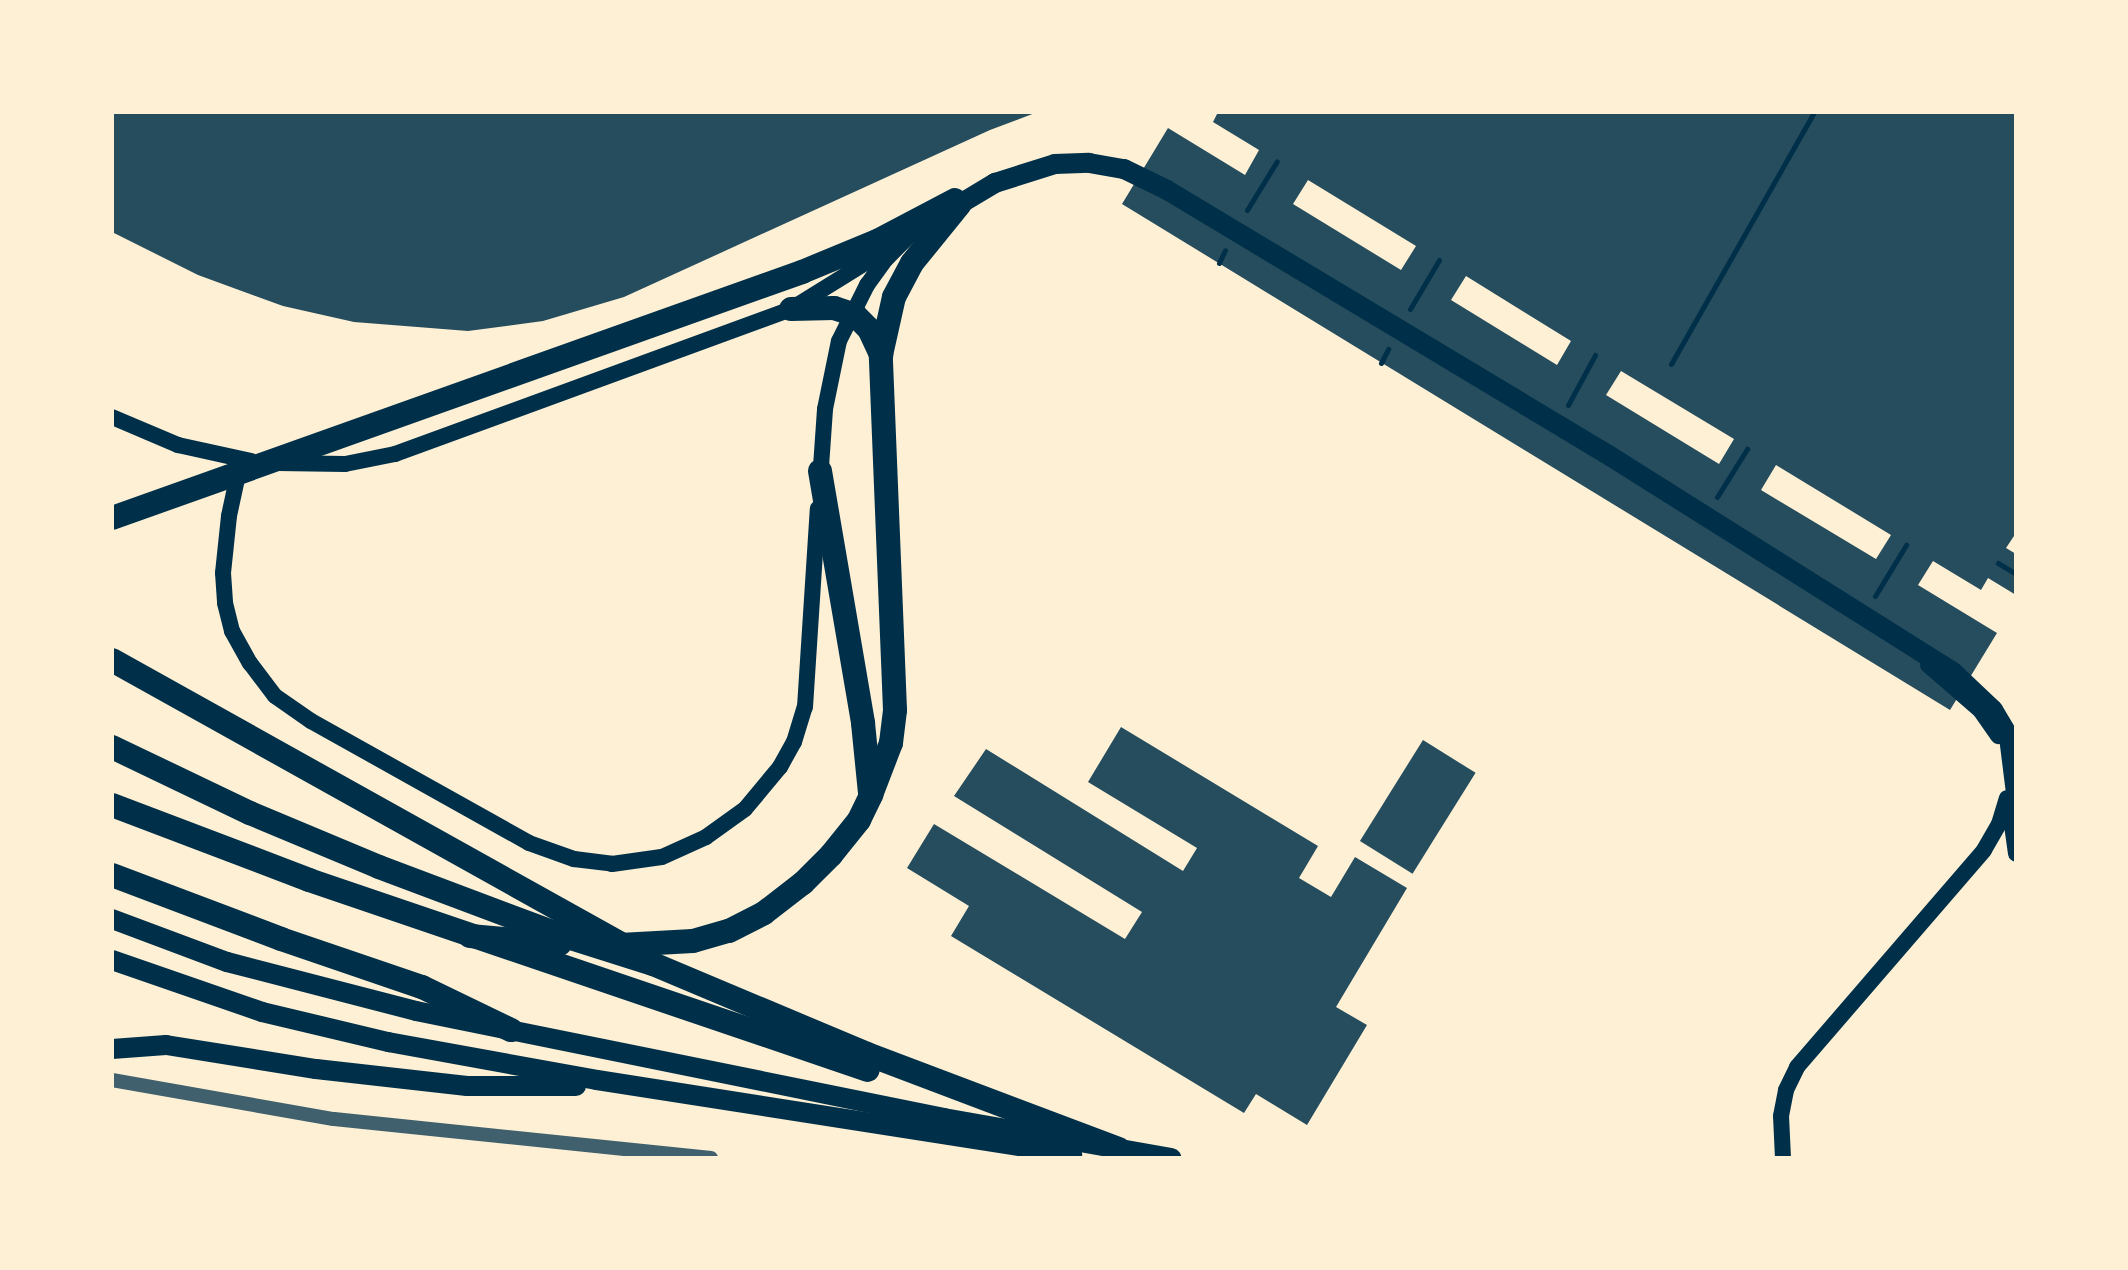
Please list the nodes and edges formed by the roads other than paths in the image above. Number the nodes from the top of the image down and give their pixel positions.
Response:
1 (958, 202) junction
2 (791, 309) junction
3 (881, 355) junction
4 (112, 417) edge
5 (241, 460) junction
6 (820, 471) junction
7 (112, 518) edge
8 (112, 660) edge
9 (112, 747) edge
10 (871, 795) junction
11 (112, 805) edge
12 (2011, 818) junction
13 (2016, 854) edge
14 (112, 875) edge
15 (112, 919) edge
16 (470, 936) junction
17 (112, 960) edge
18 (653, 964) junction
19 (511, 1030) junction
20 (112, 1049) edge
21 (112, 1080) edge
22 (640, 1087) junction
23 (1124, 1153) edge
24 (711, 1158) edge
25 (1096, 1158) edge
26 (1172, 1158) edge
27 (1784, 1158) edge

1 - 2 main road
1 - 3 highway
1 - 6 main road
1 - 7 highway
1 - 12 main road
1 - 27 main road
2 - 3 highway
2 - 5 main road
3 - 10 highway
4 - 5 main road
5 - 6 main road
6 - 10 highway
8 - 18 highway
9 - 18 highway
10 - 16 highway
11 - 16 highway
12 - 13 main road
12 - 27 main road
14 - 19 highway
15 - 19 main road
16 - 23 highway
17 - 22 main road
18 - 23 highway
19 - 23 main road
20 - 22 main road
21 - 24 street
22 - 25 main road
23 - 26 main road

